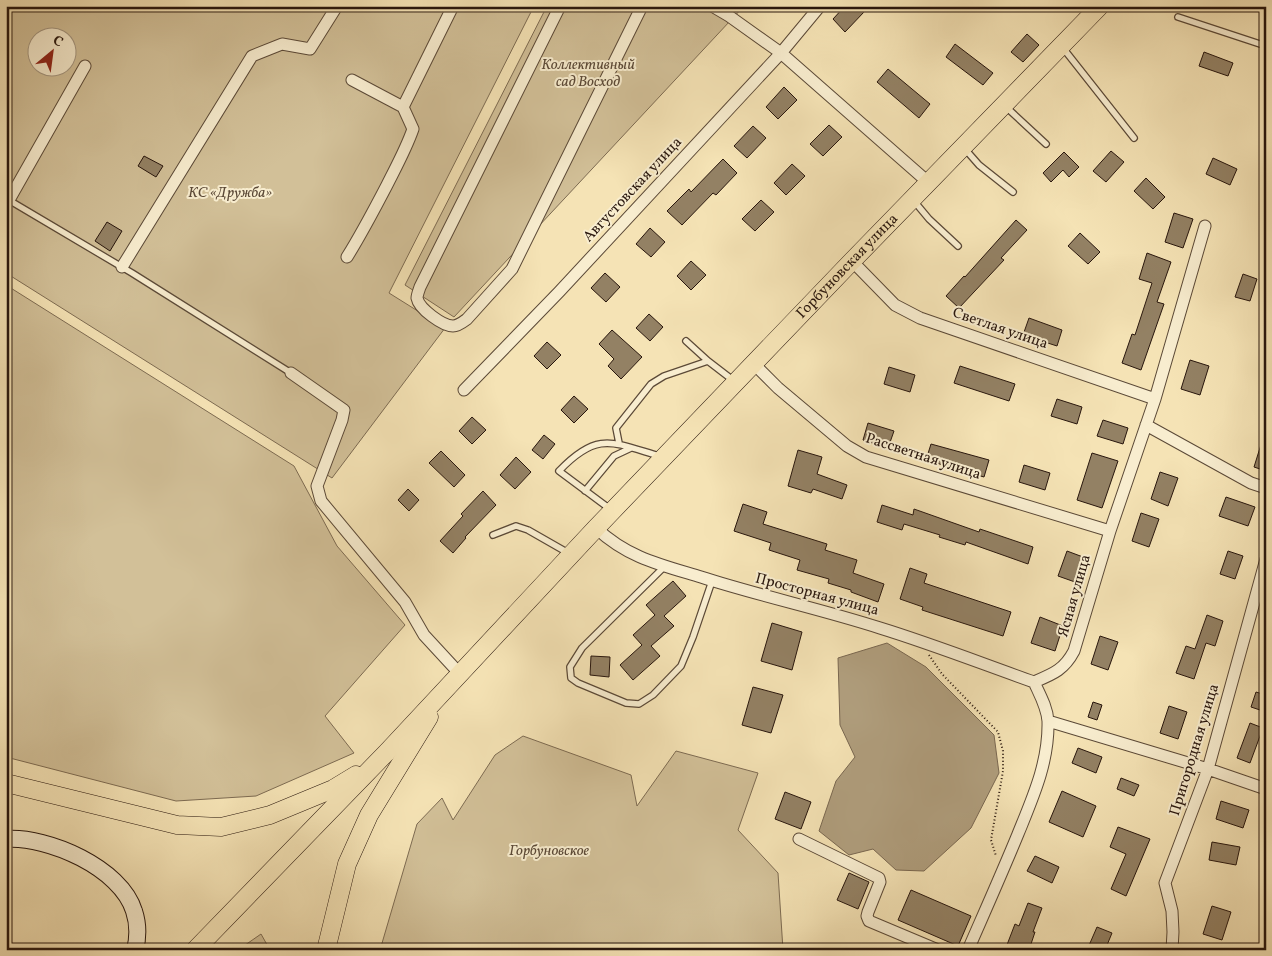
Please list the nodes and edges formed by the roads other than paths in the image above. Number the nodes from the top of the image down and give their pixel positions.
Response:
1 (337, 6) edge
2 (453, 6) edge
3 (560, 6) edge
4 (642, 6) edge
5 (712, 6) edge
6 (820, 6) edge
7 (1100, 6) edge
8 (1178, 17) dead end
9 (1062, 46) junction
10 (1266, 46) edge
11 (781, 53) junction
12 (85, 66) dead end
13 (352, 80) dead end
14 (1005, 106) junction
15 (403, 107) junction
16 (1134, 138) dead end
17 (1046, 144) dead end
18 (964, 148) junction
19 (929, 182) junction
20 (1013, 192) dead end
21 (8, 200) edge
22 (912, 200) junction
23 (1205, 226) dead end
24 (958, 246) dead end
25 (347, 256) dead end
26 (852, 261) junction
27 (122, 267) junction
28 (686, 341) dead end
29 (708, 362) junction
30 (754, 364) junction
31 (292, 373) joint
32 (736, 382) junction
33 (464, 390) dead end
34 (1155, 398) junction
35 (1146, 425) junction
36 (619, 443) junction
37 (631, 448) junction
38 (664, 458) junction
39 (1266, 488) edge
40 (585, 491) junction
41 (613, 511) junction
42 (596, 528) junction
43 (1110, 532) junction
44 (493, 535) dead end
45 (572, 555) junction
46 (1266, 559) edge
47 (665, 566) junction
48 (712, 581) junction
49 (454, 680) junction
50 (1034, 682) junction
51 (1048, 722) junction
52 (386, 752) junction
53 (1208, 769) junction
54 (6, 783) edge
55 (1266, 789) edge
56 (798, 838) dead end
57 (6, 839) edge
58 (135, 950) edge
59 (195, 950) edge
60 (326, 950) edge
61 (938, 950) edge
62 (968, 950) edge
63 (1172, 950) edge

1 - 27 street
2 - 15 street
3 - 4 street
5 - 11 street
6 - 11 street, Августовская улица
7 - 9 main road, Горбуновская улица
8 - 10 lane
9 - 14 main road, Горбуновская улица
9 - 16 lane
11 - 19 street
11 - 33 street, Августовская улица
12 - 21 street
13 - 15 street
14 - 17 lane
14 - 18 main road, Горбуновская улица
15 - 25 street
18 - 19 main road, Горбуновская улица
18 - 20 lane
19 - 22 main road, Горбуновская улица
21 - 27 lane
22 - 24 lane
22 - 26 main road, Горбуновская улица
23 - 34 street, Ясная улица
26 - 30 main road, Горбуновская улица
26 - 34 street, Светлая улица
27 - 31 lane
28 - 29 lane
29 - 32 lane
29 - 36 lane
30 - 32 main road, Горбуновская улица
30 - 43 street, Рассветная улица
31 - 49 street
32 - 38 main road, Горбуновская улица
34 - 35 street, Ясная улица
35 - 39 street
35 - 43 street, Ясная улица
36 - 37 lane
36 - 40 lane
37 - 38 lane
37 - 40 lane
38 - 41 main road, Горбуновская улица
40 - 41 lane
41 - 42 main road, Горбуновская улица
42 - 45 main road, Горбуновская улица
42 - 47 street, Просторная улица
43 - 50 street, Ясная улица
44 - 45 lane
45 - 49 main road, Горбуновская улица
46 - 53 street, Пригородная улица
47 - 48 street, Просторная улица
47 - 48 lane
48 - 50 street, Просторная улица
49 - 52 main road
49 - 60 main road
50 - 51 street
51 - 53 street
51 - 62 street
52 - 54 main road
52 - 59 main road
53 - 55 street
53 - 63 street, Пригородная улица
56 - 61 street
57 - 58 main road

